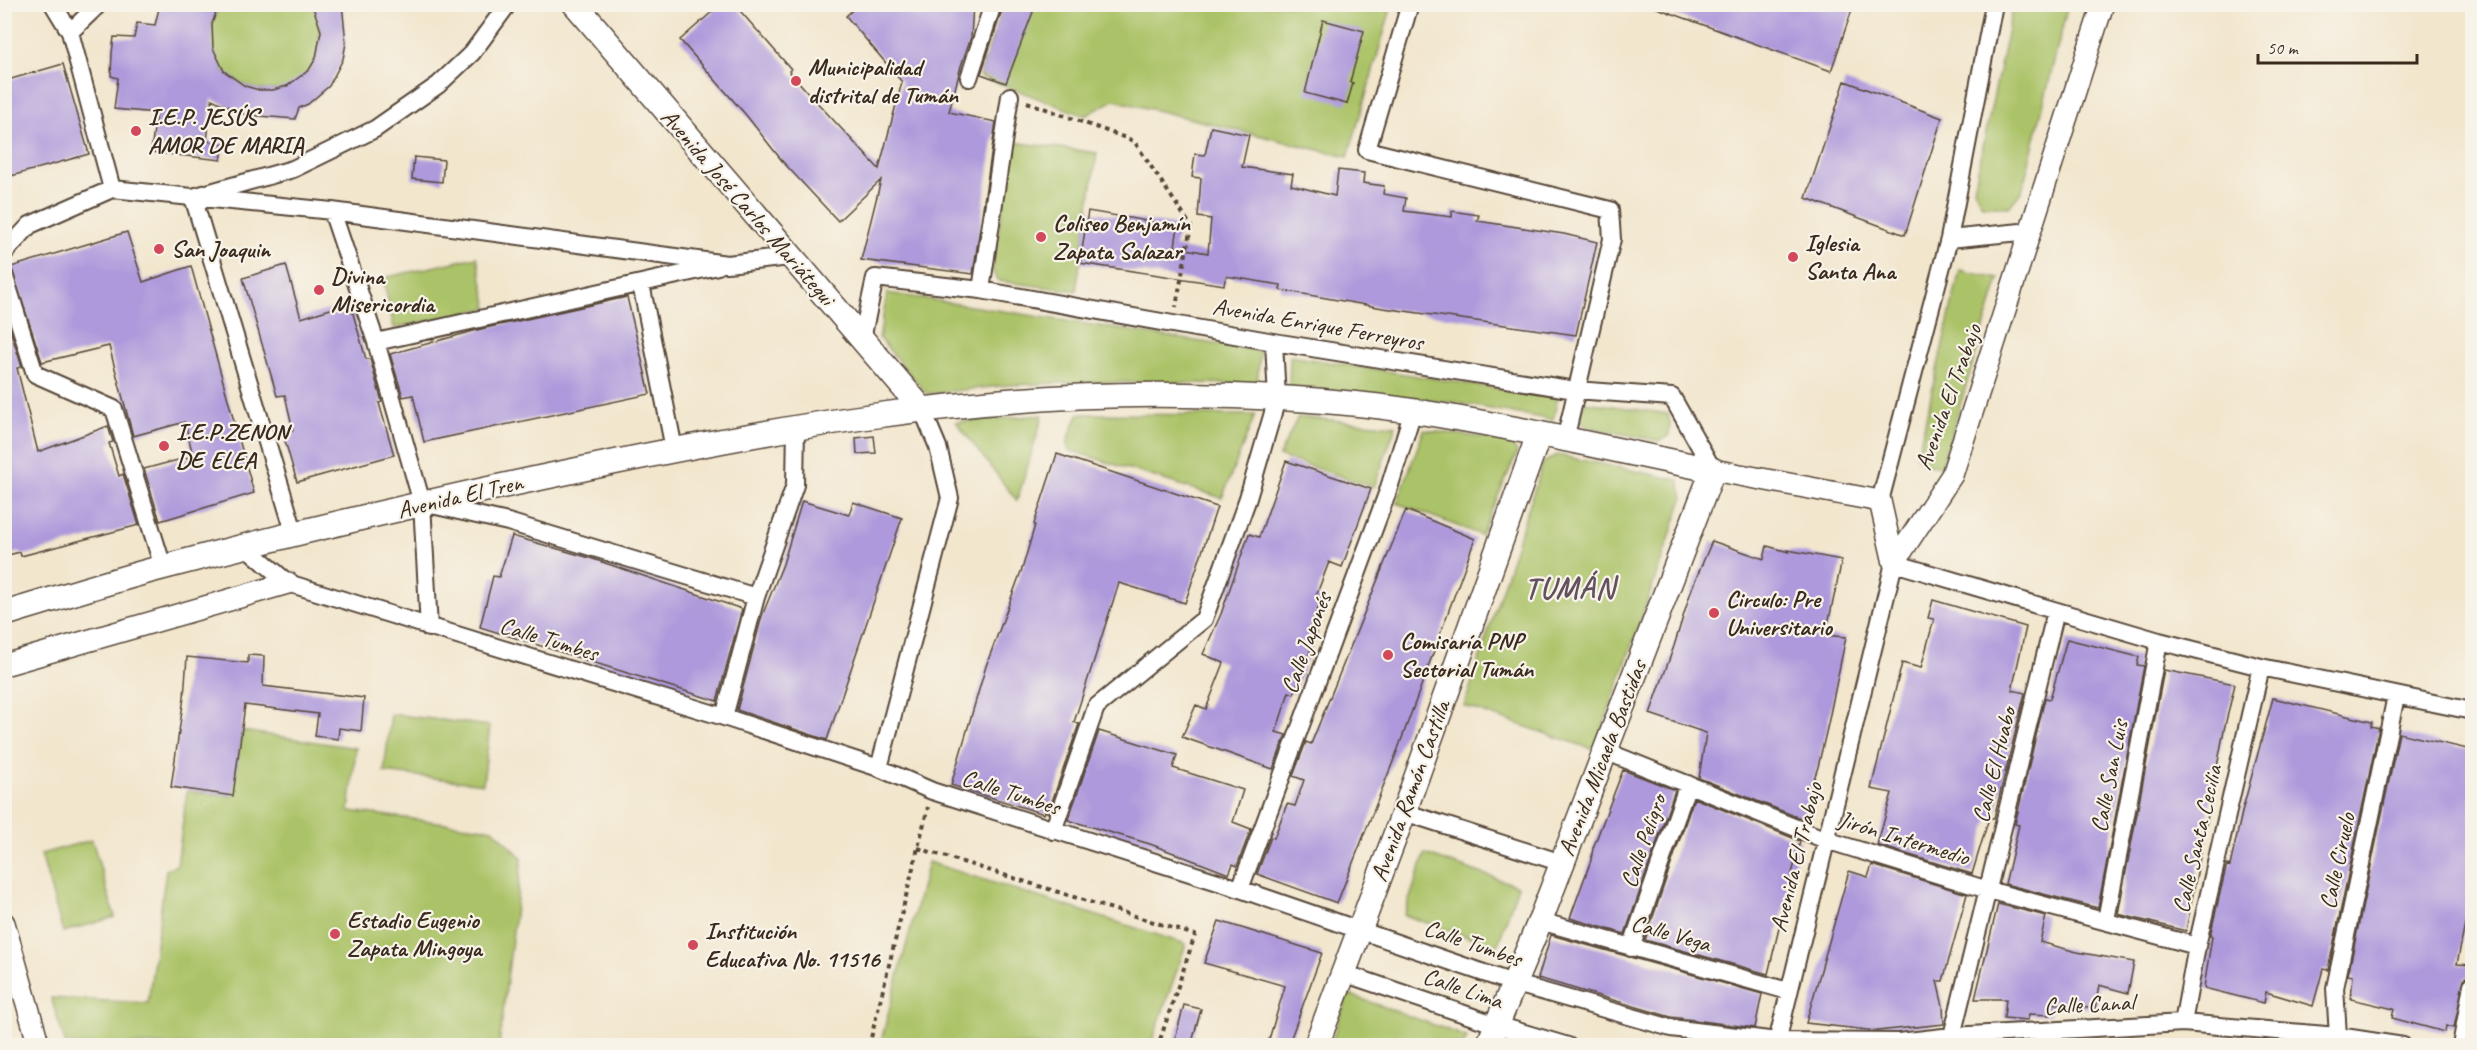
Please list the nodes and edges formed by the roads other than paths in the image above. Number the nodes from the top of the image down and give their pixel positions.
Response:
1 (52, 4) edge
2 (99, 4) edge
3 (508, 4) edge
4 (993, 4) edge
5 (1410, 4) edge
6 (1994, 4) edge
7 (2103, 4) edge
8 (585, 8) edge
9 (70, 32) junction
10 (969, 78) dead end
11 (1010, 96) road end
12 (112, 189) junction
13 (193, 197) junction
14 (332, 211) junction
15 (2031, 231) junction
16 (1949, 239) junction
17 (4, 253) edge
18 (790, 257) junction
19 (727, 264) junction
20 (4, 274) edge
21 (641, 284) junction
22 (981, 290) junction
23 (862, 339) junction
24 (376, 342) junction
25 (1274, 342) junction
26 (1575, 390) junction
27 (1277, 399) junction
28 (922, 410) junction
29 (1413, 411) junction
30 (796, 426) junction
31 (1539, 434) junction
32 (1565, 440) junction
33 (674, 449) junction
34 (1713, 470) junction
35 (1880, 501) junction
36 (422, 503) junction
37 (295, 535) junction
38 (246, 547) junction
39 (1894, 563) junction
40 (163, 567) junction
41 (288, 583) junction
42 (756, 597) junction
43 (2056, 611) junction
44 (4, 614) edge
45 (429, 628) junction
46 (2159, 641) junction
47 (4, 665) edge
48 (2261, 667) junction
49 (2396, 696) junction
50 (2472, 711) edge
51 (724, 717) junction
52 (1605, 751) junction
53 (879, 768) junction
54 (1688, 784) junction
55 (1404, 812) junction
56 (1053, 831) junction
57 (1826, 840) junction
58 (1562, 863) junction
59 (1240, 890) junction
60 (1988, 890) junction
61 (2106, 920) junction
62 (1540, 921) junction
63 (4, 923) edge
64 (1359, 928) junction
65 (2197, 946) junction
66 (1631, 948) junction
67 (1343, 972) junction
68 (1513, 982) junction
69 (2472, 985) edge
70 (1788, 991) junction
71 (2182, 1023) junction
72 (1492, 1035) edge
73 (1952, 1036) junction
74 (2337, 1036) junction
75 (1777, 1043) edge
76 (39, 1046) edge
77 (1316, 1046) edge
78 (1568, 1046) edge
79 (2403, 1046) edge
80 (2461, 1046) edge

1 - 9 street
2 - 9 street
3 - 13 street
4 - 10 street
5 - 26 street
6 - 16 street
7 - 15 street, Avenida El Trabajo
8 - 18 main road, Avenida José Carlos Mariátegui
9 - 12 street
11 - 22 street
12 - 13 street
12 - 17 street
13 - 14 street
13 - 37 street
14 - 19 street
14 - 24 street
15 - 16 street
15 - 39 street, Avenida El Trabajo
16 - 35 street
18 - 19 street
18 - 23 main road, Avenida José Carlos Mariátegui
19 - 21 street
20 - 40 street
21 - 24 street
21 - 33 street
22 - 23 street, Avenida Enrique Ferreyros
22 - 25 street, Avenida Enrique Ferreyros
23 - 28 main road, Avenida José Carlos Mariátegui
24 - 36 street
25 - 26 street, Avenida Enrique Ferreyros
25 - 27 street
26 - 32 street
26 - 34 street, Avenida Enrique Ferreyros
27 - 28 main road, Avenida El Tren
27 - 29 main road, Avenida El Tren
27 - 56 street
28 - 30 main road, Avenida El Tren
28 - 53 street
29 - 31 main road, Avenida El Tren
29 - 59 street, Calle Japonés
30 - 33 main road, Avenida El Tren
30 - 42 street
31 - 32 main road, Avenida El Tren
31 - 55 main road, Avenida Ramón Castilla
32 - 34 main road, Avenida El Tren
33 - 36 main road, Avenida El Tren
34 - 35 street
34 - 52 main road, Avenida Micaela Bastidas
35 - 39 street
36 - 37 main road, Avenida El Tren
36 - 42 street
36 - 45 street
37 - 38 main road, Avenida El Tren
38 - 40 main road, Avenida El Tren
38 - 41 street, Calle Tumbes
39 - 43 street
39 - 57 street, Avenida El Trabajo
40 - 44 main road, Avenida El Tren
41 - 45 street, Calle Tumbes
41 - 47 street
42 - 51 street
43 - 46 street
43 - 60 street, Calle El Huabo
45 - 51 street, Calle Tumbes
46 - 48 street
46 - 61 street, Calle San Luis
48 - 49 street
48 - 65 street, Calle Santa Cecilia
49 - 50 street
49 - 74 street, Calle Ciruelo
51 - 53 street, Calle Tumbes
52 - 54 street, Jirón Intermedio
52 - 58 main road, Avenida Micaela Bastidas
53 - 56 street, Calle Tumbes
54 - 57 street, Jirón Intermedio
54 - 66 street, Calle Peligro
55 - 58 street
55 - 64 main road, Avenida Ramón Castilla
56 - 59 street, Calle Tumbes
57 - 60 street, Jirón Intermedio
57 - 70 street, Avenida El Trabajo
58 - 62 main road, Avenida Micaela Bastidas
59 - 64 street, Calle Tumbes
60 - 61 street, Jirón Intermedio
60 - 73 street, Calle El Huabo
61 - 65 street, Jirón Intermedio
62 - 66 street, Calle Vega
62 - 68 main road, Avenida Micaela Bastidas
63 - 76 street
64 - 67 main road, Avenida Ramón Castilla
64 - 68 street, Calle Tumbes
65 - 71 street, Calle Santa Cecilia
66 - 70 street, Calle Vega
67 - 72 street, Calle Lima
67 - 77 main road, Avenida Ramón Castilla
68 - 72 main road, Avenida Micaela Bastidas
68 - 75 street, Calle Tumbes
69 - 80 street
70 - 75 street, Avenida El Trabajo
71 - 73 street, Calle Canal
71 - 74 street, Calle Canal
72 - 78 street, Calle Lima
73 - 75 street, Calle Canal
74 - 79 street, Calle Canal

